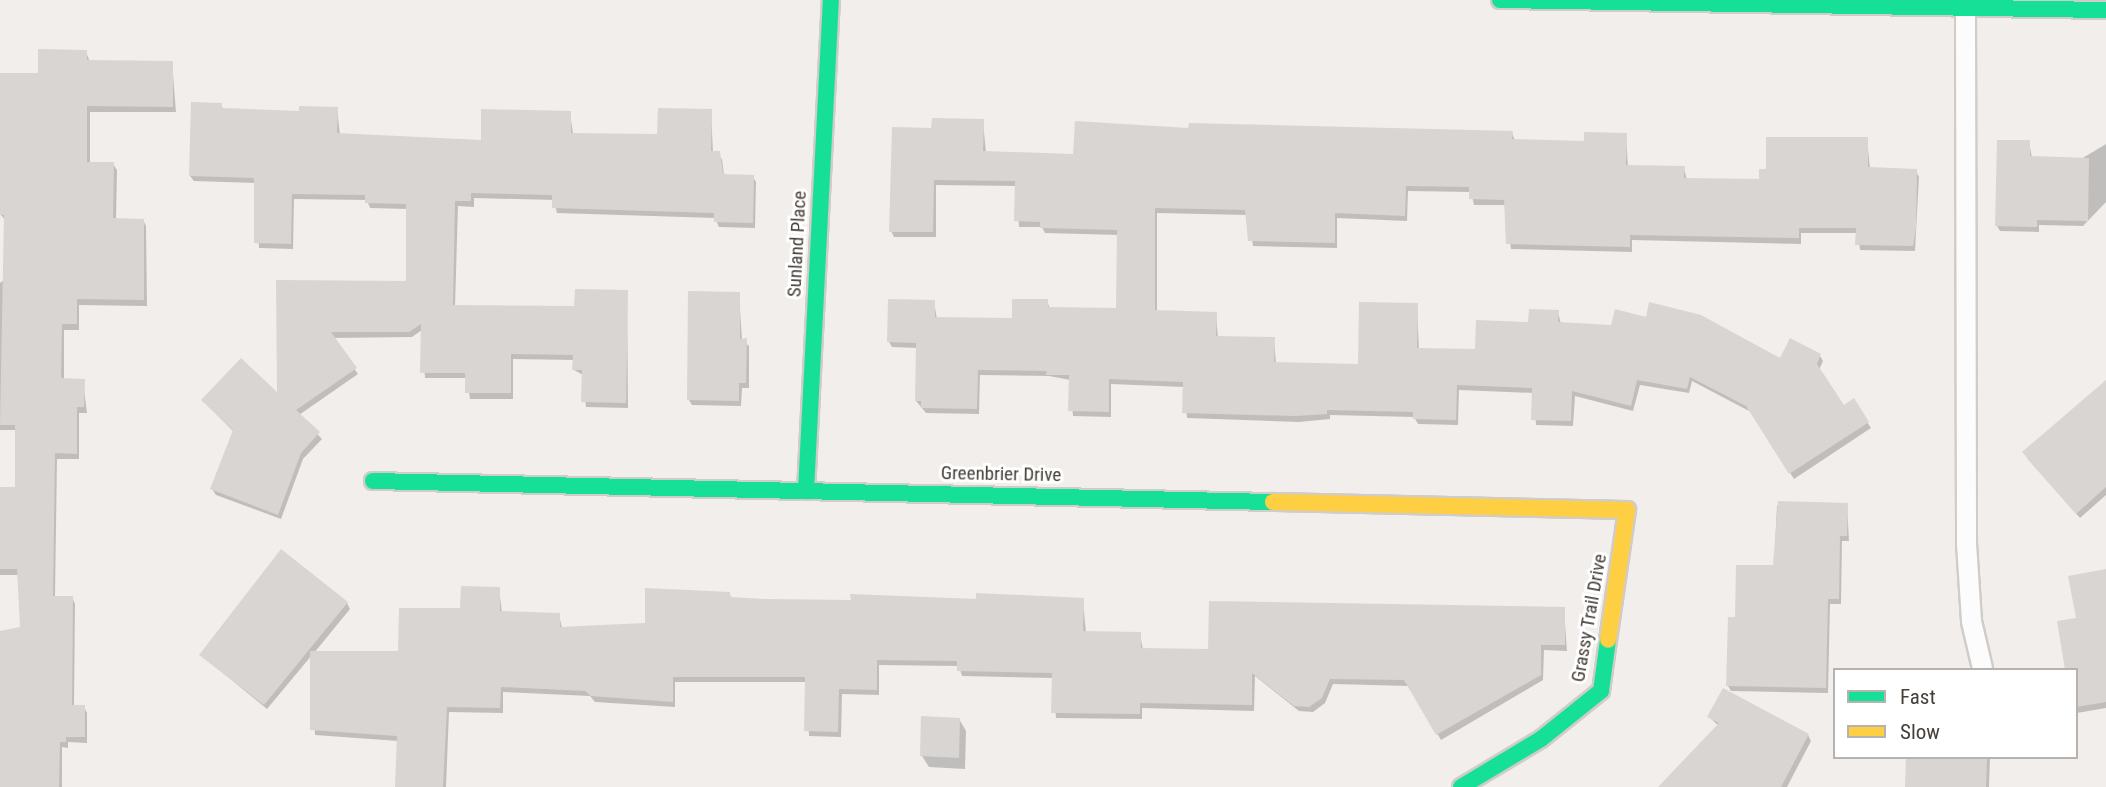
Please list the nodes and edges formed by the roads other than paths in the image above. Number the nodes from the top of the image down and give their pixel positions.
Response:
1 (831, 0) edge
2 (1500, 0) edge
3 (1965, 7) junction
4 (2106, 10) edge
5 (373, 481) dead end
6 (806, 491) junction
7 (1627, 510) joint
8 (1982, 668) edge
9 (1461, 787) edge

1 - 6 street, Sunland Place
2 - 3 street
3 - 4 street
3 - 8 lane
5 - 6 street, Greenbrier Drive
6 - 7 street, Greenbrier Drive
7 - 9 street, Grassy Trail Drive

